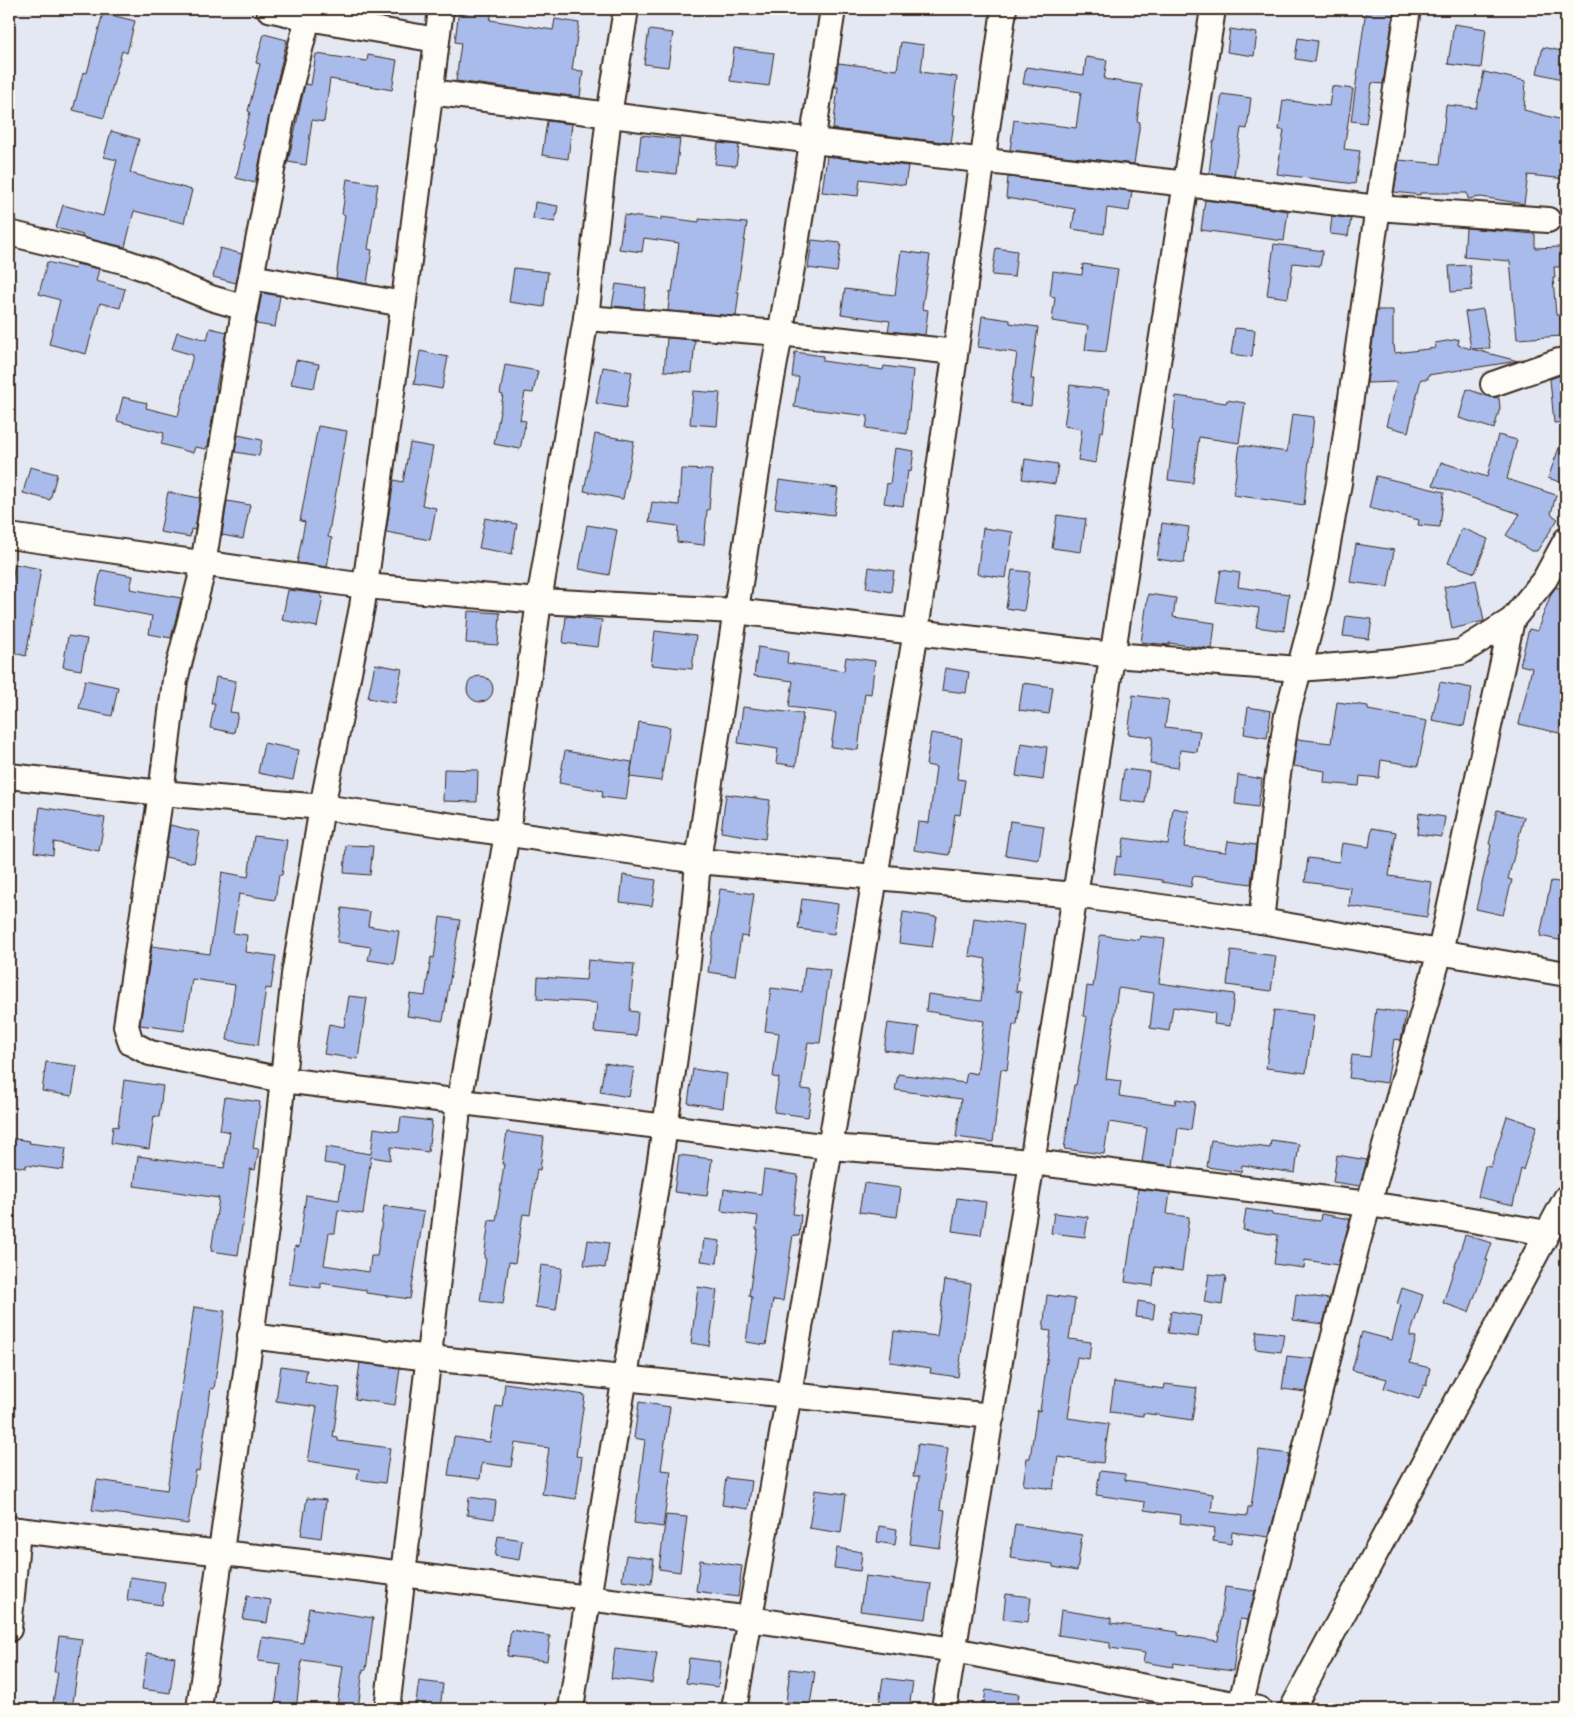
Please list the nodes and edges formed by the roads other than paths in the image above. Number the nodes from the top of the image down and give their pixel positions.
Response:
1 (269, 9) edge
2 (441, 9) edge
3 (626, 9) edge
4 (833, 9) edge
5 (1004, 9) edge
6 (1213, 9) edge
7 (1408, 9) edge
8 (308, 18) junction
9 (437, 40) junction
10 (430, 92) junction
11 (609, 115) junction
12 (813, 141) junction
13 (982, 160) junction
14 (1187, 184) junction
15 (1378, 208) junction
16 (1548, 220) dead end
17 (9, 233) edge
18 (251, 277) junction
19 (403, 304) junction
20 (245, 308) junction
21 (586, 318) junction
22 (780, 333) junction
23 (955, 352) junction
24 (1566, 361) edge
25 (1493, 384) dead end
26 (9, 536) edge
27 (1566, 540) edge
28 (203, 563) junction
29 (365, 586) junction
30 (539, 601) junction
31 (735, 610) junction
32 (1512, 620) junction
33 (916, 632) junction
34 (1113, 655) junction
35 (1299, 669) junction
36 (9, 776) edge
37 (161, 793) junction
38 (322, 807) junction
39 (507, 834) junction
40 (698, 861) junction
41 (875, 876) junction
42 (1075, 895) junction
43 (1261, 921) junction
44 (1440, 952) junction
45 (1566, 974) edge
46 (283, 1080) junction
47 (458, 1102) junction
48 (666, 1128) junction
49 (830, 1147) junction
50 (1032, 1162) junction
51 (1566, 1198) edge
52 (1368, 1204) junction
53 (1547, 1233) junction
54 (250, 1336) junction
55 (429, 1358) junction
56 (625, 1377) junction
57 (789, 1394) junction
58 (992, 1416) junction
59 (13, 1530) edge
60 (220, 1554) junction
61 (403, 1574) junction
62 (588, 1598) junction
63 (750, 1619) junction
64 (9, 1629) edge
65 (954, 1650) junction
66 (1249, 1707) edge
67 (199, 1709) edge
68 (387, 1709) edge
69 (571, 1709) edge
70 (734, 1709) edge
71 (944, 1709) edge
72 (1292, 1709) edge

1 - 8 street
2 - 9 street
3 - 11 street
4 - 12 street
5 - 13 street
6 - 14 street
7 - 15 street
8 - 9 street
8 - 18 street
9 - 10 street
10 - 11 street
10 - 19 street
11 - 12 street
11 - 21 street
12 - 13 street
12 - 22 street
13 - 14 street
13 - 23 street
14 - 15 street
14 - 34 street
15 - 16 street
15 - 35 street
17 - 20 street
18 - 19 street
18 - 20 street
19 - 29 street
20 - 28 street
21 - 22 street
21 - 30 street
22 - 23 street
22 - 31 street
23 - 33 street
24 - 25 street
26 - 28 street
27 - 32 street
28 - 29 street
28 - 37 street
29 - 30 street
29 - 38 street
30 - 31 street
30 - 39 street
31 - 33 street
31 - 40 street
32 - 35 street
32 - 44 street
33 - 34 street
33 - 41 street
34 - 35 street
34 - 42 street
35 - 43 street
36 - 37 street
37 - 38 street
37 - 46 street
38 - 39 street
38 - 46 street
39 - 40 street
39 - 47 street
40 - 41 street
40 - 48 street
41 - 42 street
41 - 49 street
42 - 43 street
42 - 50 street
43 - 44 street
44 - 45 street
44 - 52 street
46 - 47 street
46 - 54 street
47 - 48 street
47 - 55 street
48 - 49 street
48 - 56 street
49 - 50 street
49 - 57 street
50 - 52 street
50 - 58 street
51 - 53 street
52 - 53 street
52 - 66 street
53 - 72 street
54 - 55 street
54 - 60 street
55 - 56 street
55 - 61 street
56 - 57 street
56 - 62 street
57 - 58 street
57 - 63 street
58 - 65 street
59 - 60 street
59 - 64 street
60 - 61 street
60 - 67 street
61 - 62 street
61 - 68 street
62 - 63 street
62 - 69 street
63 - 65 street
63 - 70 street
65 - 66 street
65 - 71 street

